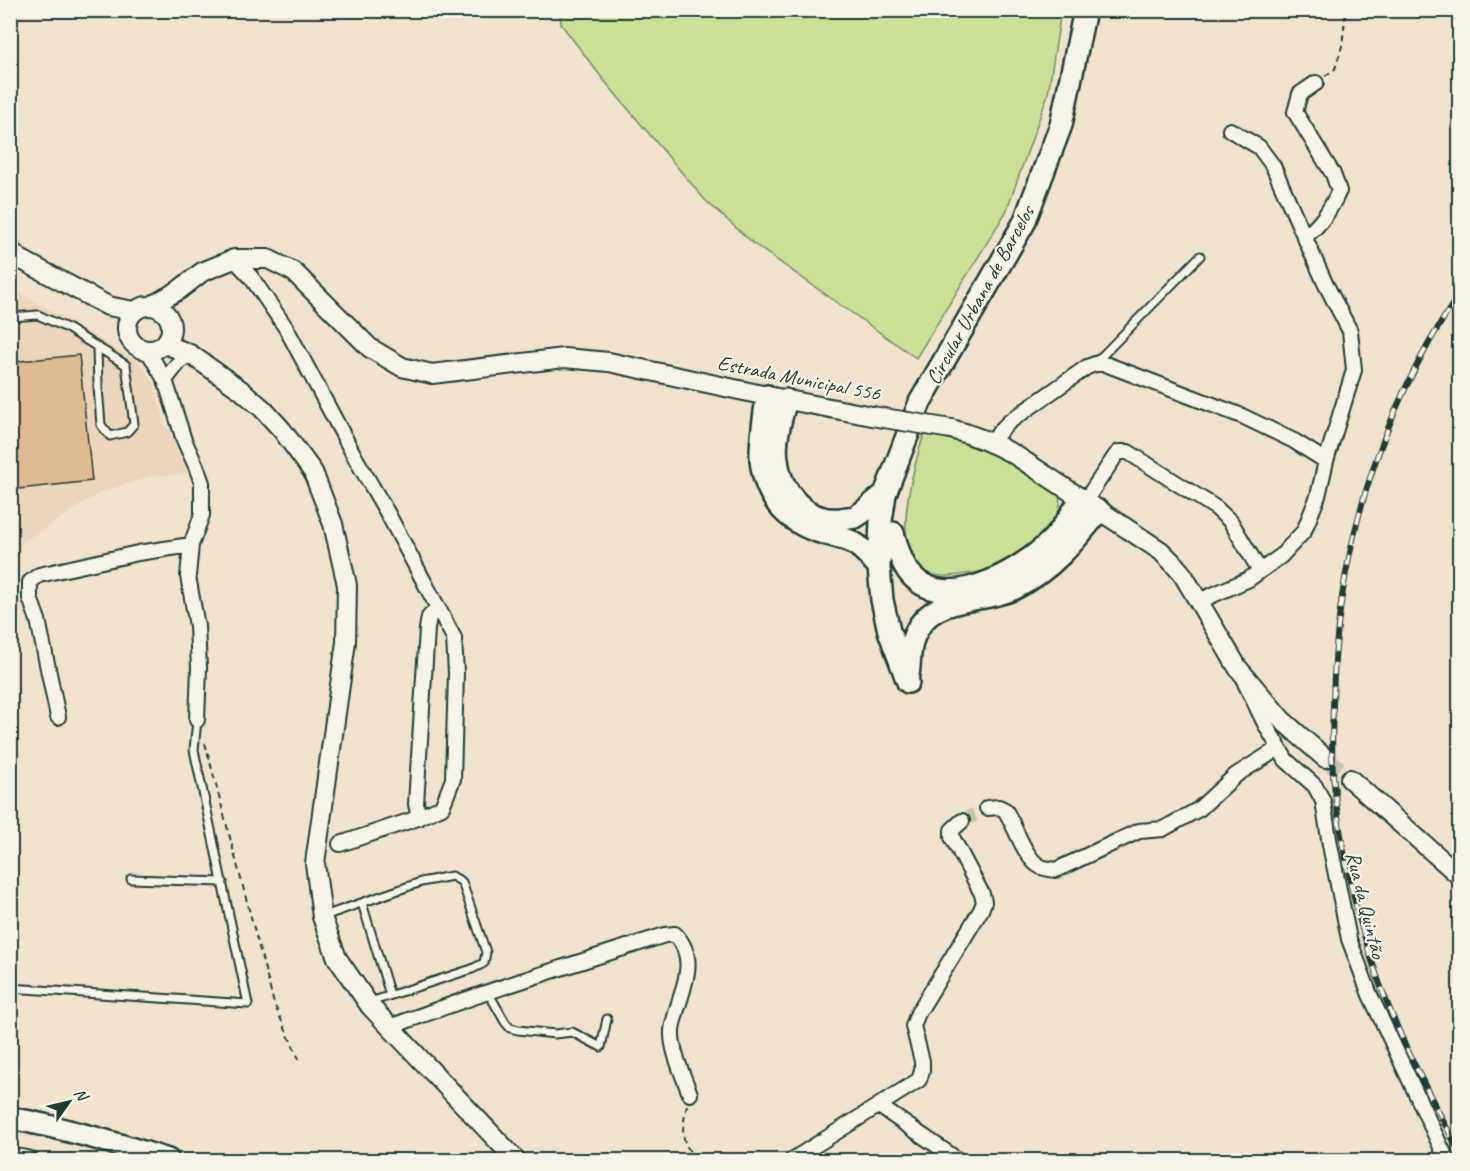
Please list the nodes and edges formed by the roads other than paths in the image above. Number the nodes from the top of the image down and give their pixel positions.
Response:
1 (1084, 10) edge
2 (1317, 83) road end
3 (1230, 130) dead end
4 (1304, 237) junction
5 (14, 256) edge
6 (1200, 256) dead end
7 (234, 259) junction
8 (180, 290) junction
9 (137, 315) junction
10 (10, 317) edge
11 (163, 338) junction
12 (97, 347) junction
13 (190, 354) junction
14 (1098, 363) junction
15 (165, 380) junction
16 (776, 398) junction
17 (993, 442) junction
18 (902, 450) junction
19 (1326, 461) junction
20 (885, 494) junction
21 (1088, 504) junction
22 (893, 533) junction
23 (191, 545) junction
24 (879, 567) junction
25 (1260, 571) junction
26 (1199, 601) junction
27 (438, 608) junction
28 (899, 656) junction
29 (1238, 668) junction
30 (58, 717) dead end
31 (196, 720) joint
32 (1279, 748) junction
33 (1324, 758) tunnel mouth
34 (1350, 779) tunnel mouth
35 (987, 808) dead end
36 (419, 818) junction
37 (962, 821) dead end
38 (340, 844) dead end
39 (1460, 876) edge
40 (130, 879) dead end
41 (223, 882) junction
42 (362, 903) junction
43 (322, 917) junction
44 (10, 988) edge
45 (488, 992) junction
46 (390, 995) junction
47 (368, 1003) junction
48 (607, 1019) dead end
49 (390, 1027) junction
50 (690, 1094) road end
51 (879, 1106) junction
52 (10, 1118) edge
53 (10, 1157) edge
54 (508, 1158) edge
55 (27, 1161) edge
56 (168, 1161) edge
57 (792, 1161) edge
58 (957, 1161) edge
59 (1447, 1161) edge

1 - 18 main road, Circular Urbana de Barcelos
2 - 4 street
3 - 4 street
4 - 19 street
5 - 9 main road
6 - 14 lane
7 - 8 main road, Estrada Municipal 556
7 - 16 main road, Estrada Municipal 556
7 - 27 street
8 - 9 main road, Estrada Municipal 556
8 - 11 main road
9 - 11 main road
9 - 11 main road
10 - 12 lane
11 - 13 main road
11 - 15 street
12 - 12 lane
13 - 15 street
13 - 43 main road
14 - 17 street
14 - 19 street
15 - 23 street
16 - 17 main road, Estrada Municipal 556, bridge
16 - 20 main road
16 - 24 main road
17 - 21 main road, Estrada Municipal 556
18 - 20 main road, Circular Urbana de Barcelos
18 - 22 main road, Circular Urbana de Barcelos
19 - 25 street
20 - 24 main road, Circular Urbana de Barcelos
21 - 22 main road
21 - 25 street
21 - 26 main road, Estrada Municipal 556
21 - 28 main road
22 - 28 main road, Circular Urbana de Barcelos
23 - 30 street
23 - 31 street
24 - 28 main road, Circular Urbana de Barcelos
25 - 26 street
26 - 29 main road, Estrada Municipal 556
27 - 36 street
27 - 36 street
29 - 32 street, Rua da Quintão
29 - 33 main road, Estrada Municipal 556
31 - 41 lane
32 - 35 street
32 - 59 street, Rua da Quintão
34 - 39 main road
36 - 38 street
37 - 51 street
40 - 41 lane
41 - 44 lane
42 - 43 lane
42 - 46 lane
42 - 46 lane
43 - 47 main road
45 - 48 lane
45 - 49 street
45 - 50 street
46 - 47 lane
47 - 49 main road
49 - 54 main road
51 - 57 street
51 - 58 street
52 - 56 main road
53 - 55 main road

